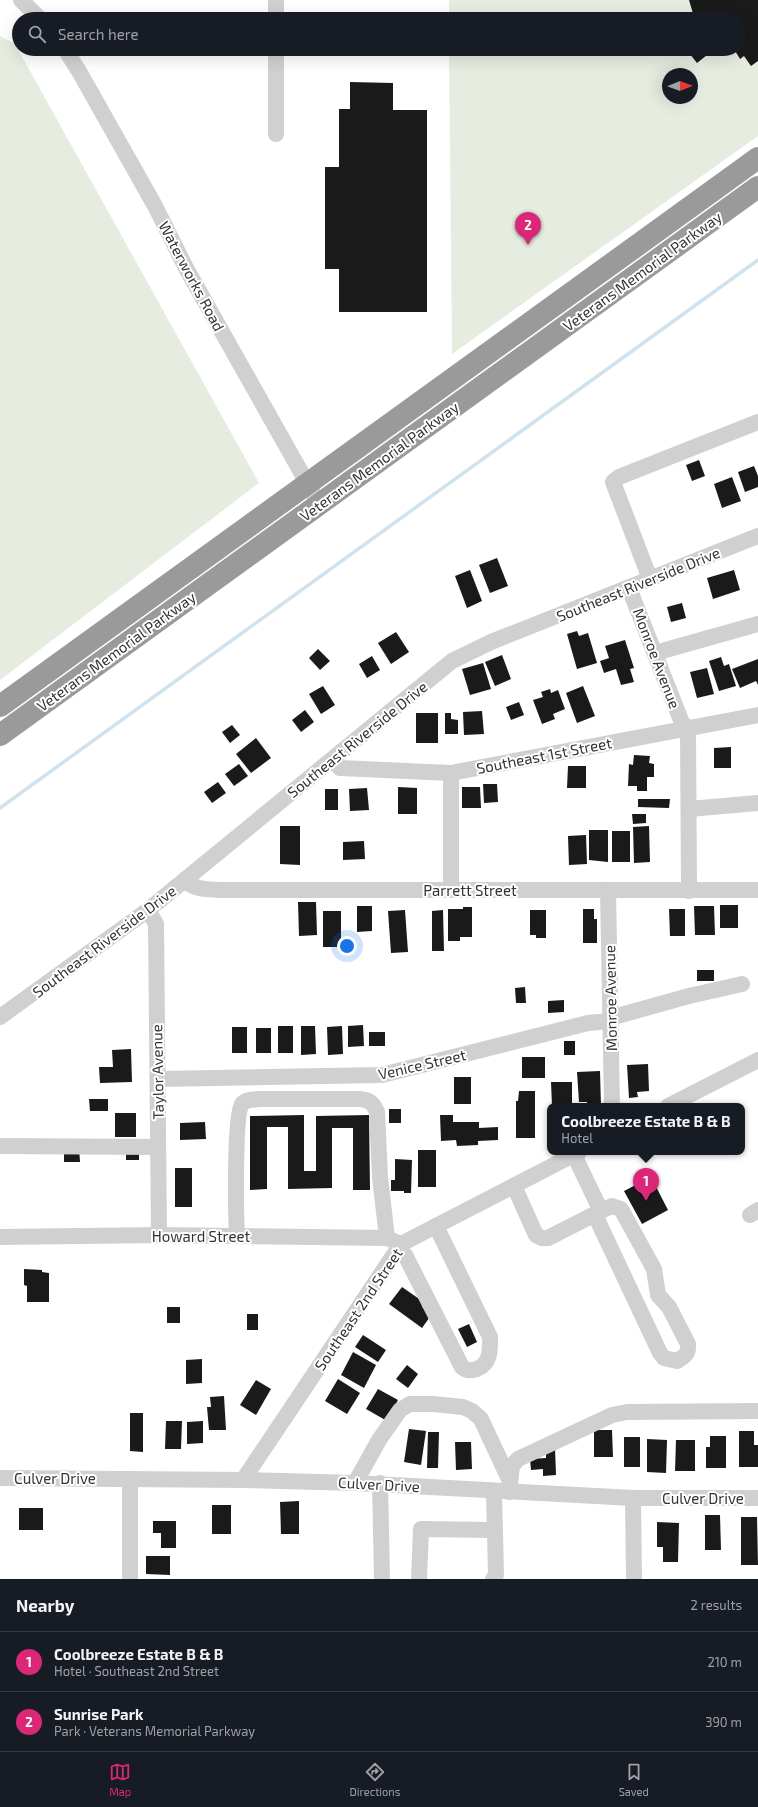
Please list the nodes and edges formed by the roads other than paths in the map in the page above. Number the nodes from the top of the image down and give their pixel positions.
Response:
1 (21, 0) edge
2 (276, 0) edge
3 (33, 12) edge
4 (276, 12) edge
5 (69, 56) edge
6 (276, 56) edge
7 (276, 134) dead end
8 (758, 158) edge
9 (758, 186) edge
10 (758, 422) edge
11 (307, 484) junction
12 (318, 504) junction
13 (758, 536) edge
14 (650, 579) junction
15 (629, 588) junction
16 (758, 624) edge
17 (655, 653) junction
18 (0, 706) edge
19 (758, 715) edge
20 (686, 728) junction
21 (0, 735) edge
22 (332, 760) junction
23 (452, 773) junction
24 (758, 803) edge
25 (689, 809) junction
26 (185, 880) junction
27 (451, 889) junction
28 (608, 890) junction
29 (758, 890) edge
30 (689, 891) junction
31 (148, 910) junction
32 (742, 984) dead end
33 (0, 1017) edge
34 (610, 1019) junction
35 (758, 1060) edge
36 (158, 1079) junction
37 (612, 1103) edge
38 (674, 1103) edge
39 (0, 1146) edge
40 (158, 1146) junction
41 (573, 1155) edge
42 (578, 1155) edge
43 (514, 1186) junction
44 (598, 1213) junction
45 (436, 1226) junction
46 (159, 1235) junction
47 (237, 1236) junction
48 (0, 1237) edge
49 (395, 1244) junction
50 (758, 1411) edge
51 (0, 1478) edge
52 (130, 1479) junction
53 (243, 1480) junction
54 (355, 1483) junction
55 (380, 1483) junction
56 (504, 1487) junction
57 (633, 1498) junction
58 (758, 1498) edge
59 (495, 1530) junction
60 (130, 1579) edge
61 (382, 1579) edge
62 (419, 1579) edge
63 (493, 1579) edge
64 (634, 1579) edge

1 - 3 street
2 - 4 street
5 - 11 street, Waterworks Road
6 - 7 street
8 - 11 highway, Veterans Memorial Parkway
9 - 12 highway, Veterans Memorial Parkway
10 - 14 street
11 - 12 street, Waterworks Road
11 - 18 highway, Veterans Memorial Parkway
12 - 21 highway, Veterans Memorial Parkway
13 - 14 street, Southeast Riverside Drive
14 - 15 street, Southeast Riverside Drive
15 - 17 street, Monroe Avenue
15 - 22 street, Southeast Riverside Drive
16 - 17 street
17 - 20 street, Monroe Avenue
19 - 20 street, Southeast 1st Street
20 - 23 street, Southeast 1st Street
20 - 25 street, Monroe Avenue
22 - 23 street, Southeast 1st Street
22 - 26 street, Southeast Riverside Drive
23 - 27 street
24 - 25 street
25 - 30 street, Monroe Avenue
26 - 27 street, Parrett Street
26 - 31 street, Southeast Riverside Drive
27 - 28 street, Parrett Street
28 - 30 street, Parrett Street
28 - 34 street, Monroe Avenue
29 - 30 street, Parrett Street
31 - 33 street, Southeast Riverside Drive
31 - 36 street, Taylor Avenue
32 - 34 street, Venice Street
34 - 36 street, Venice Street
34 - 37 street, Monroe Avenue
35 - 38 street
36 - 40 street, Taylor Avenue
39 - 40 street
40 - 46 street, Taylor Avenue
41 - 43 street, Southeast 2nd Street
42 - 44 street
43 - 44 street
43 - 45 street, Southeast 2nd Street
44 - 44 street
45 - 49 street, Southeast 2nd Street
45 - 49 street
46 - 47 street, Howard Street
46 - 48 street, Howard Street
47 - 49 street, Howard Street
47 - 49 street
49 - 53 street, Southeast 2nd Street
50 - 56 street
51 - 52 street, Culver Drive
52 - 53 street, Culver Drive
52 - 60 street
53 - 54 street, Culver Drive
54 - 55 street, Culver Drive
54 - 56 street
55 - 56 street, Culver Drive
55 - 61 street
56 - 57 street, Culver Drive
56 - 59 street
57 - 58 street, Culver Drive
57 - 64 street
59 - 62 street
59 - 63 street

